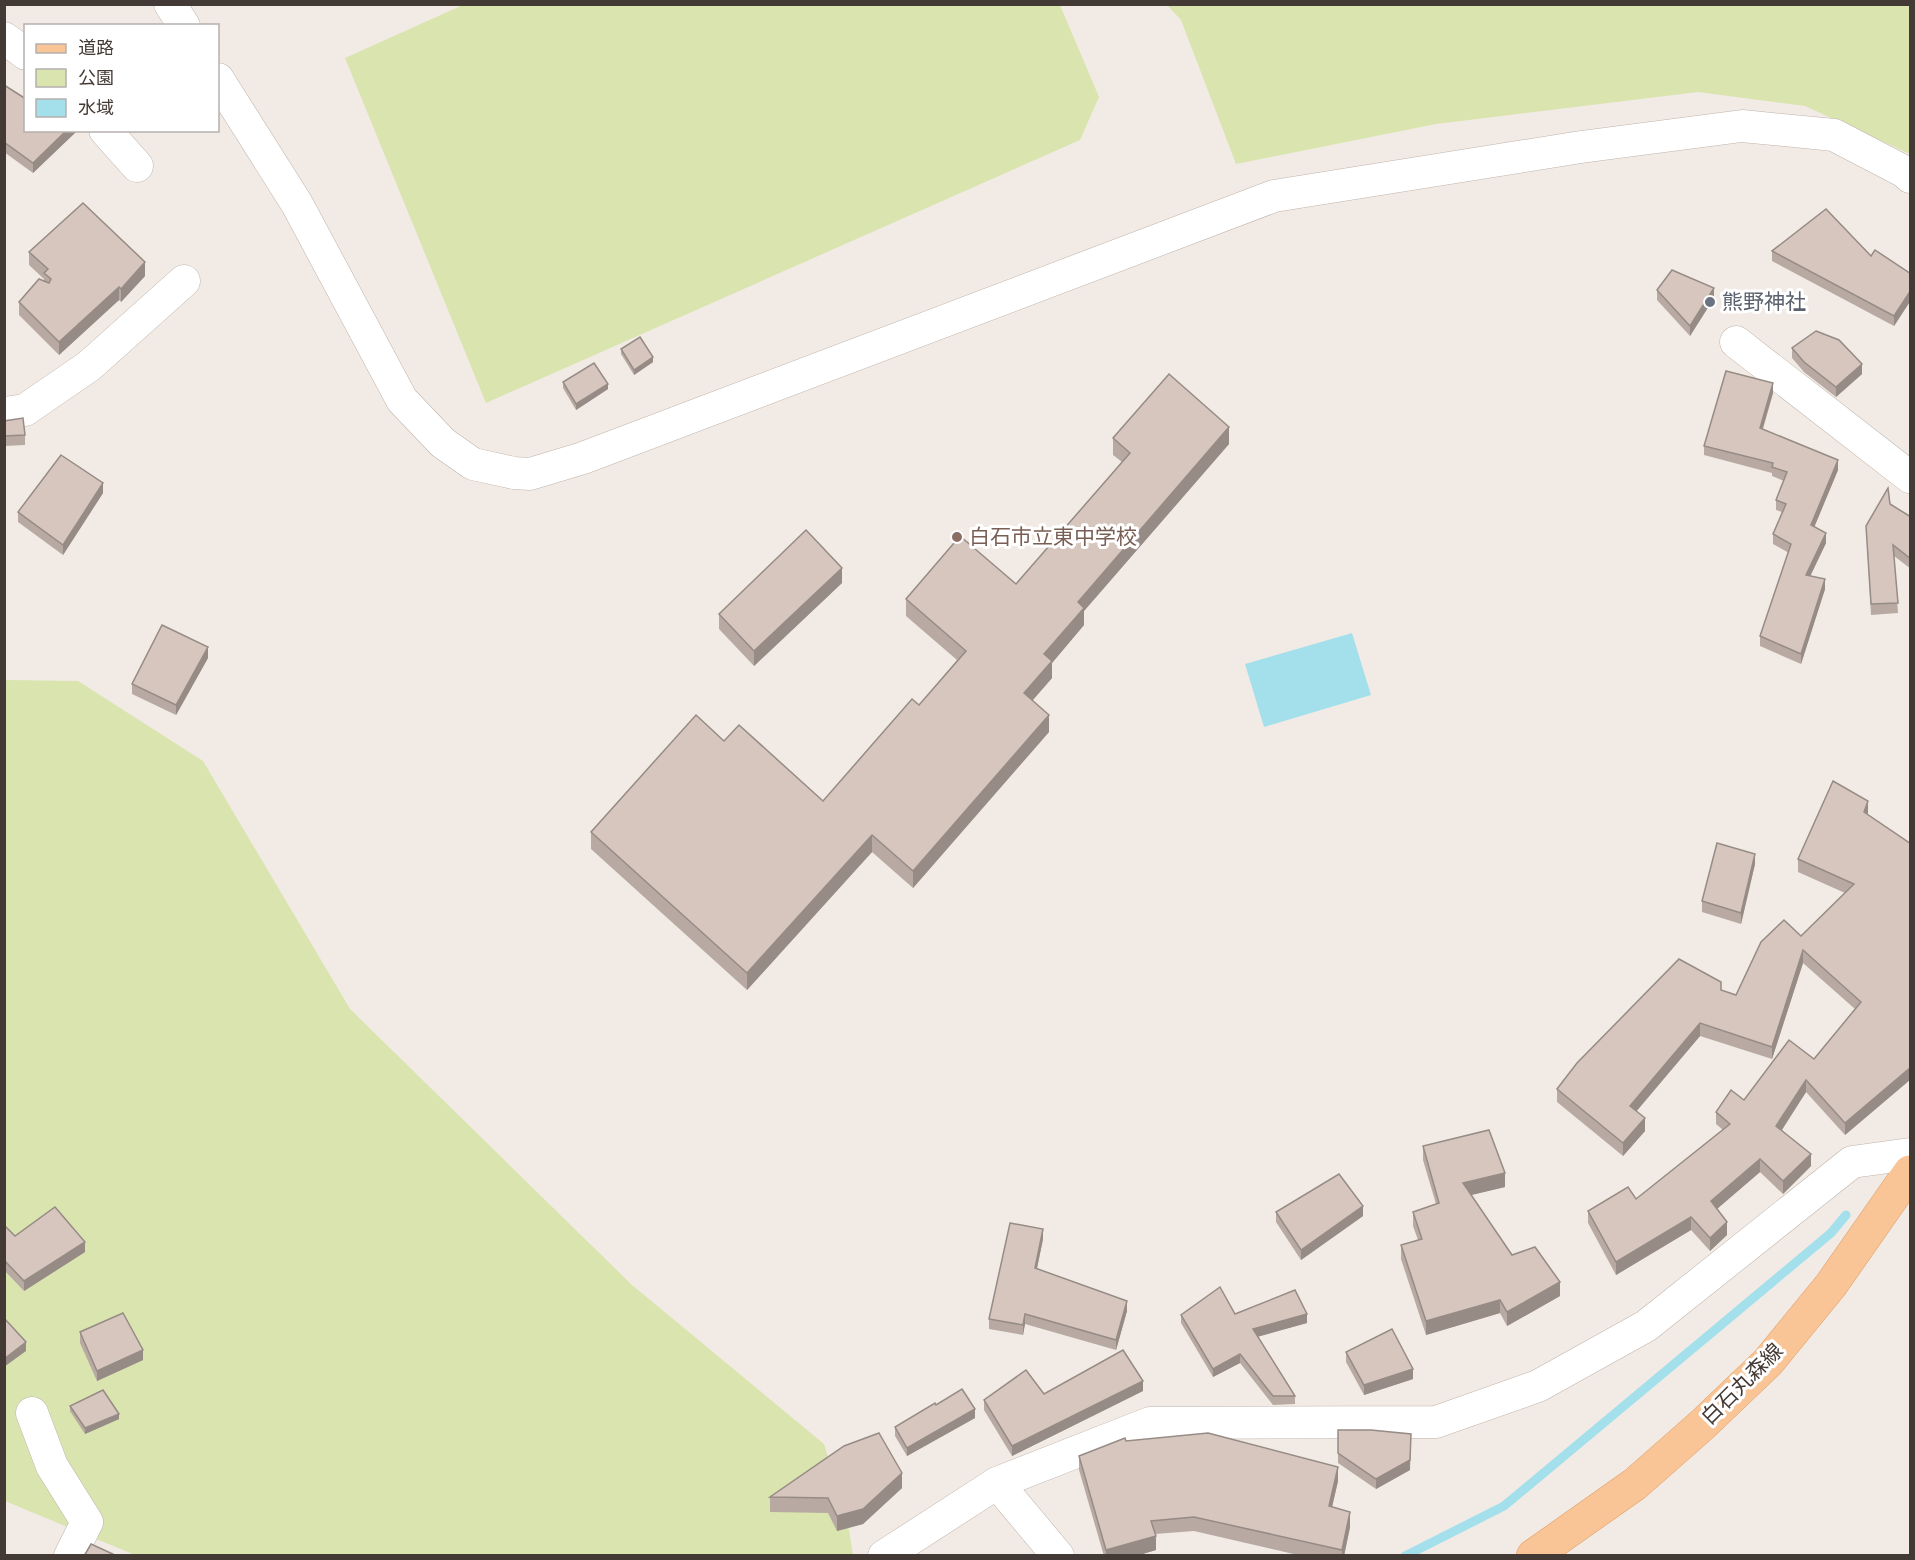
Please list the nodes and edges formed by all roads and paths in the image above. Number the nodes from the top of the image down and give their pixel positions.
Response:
1 (171, 4) edge
2 (183, 24) edge
3 (4, 38) edge
4 (24, 53) edge
5 (219, 81) edge
6 (107, 132) edge
7 (137, 166) dead end
8 (1911, 177) edge
9 (184, 280) dead end
10 (1736, 342) dead end
11 (4, 413) edge
12 (1911, 477) edge
13 (1911, 1154) edge
14 (1911, 1172) edge
15 (32, 1413) dead end
16 (997, 1483) junction
17 (70, 1556) edge
18 (884, 1556) edge
19 (1058, 1556) edge
20 (1533, 1556) edge

1 - 2 street
3 - 4 street
5 - 8 street
6 - 7 street
9 - 11 street
10 - 12 street
13 - 16 street
14 - 20 main road, 白石丸森線
15 - 17 street
16 - 18 street
16 - 19 street

